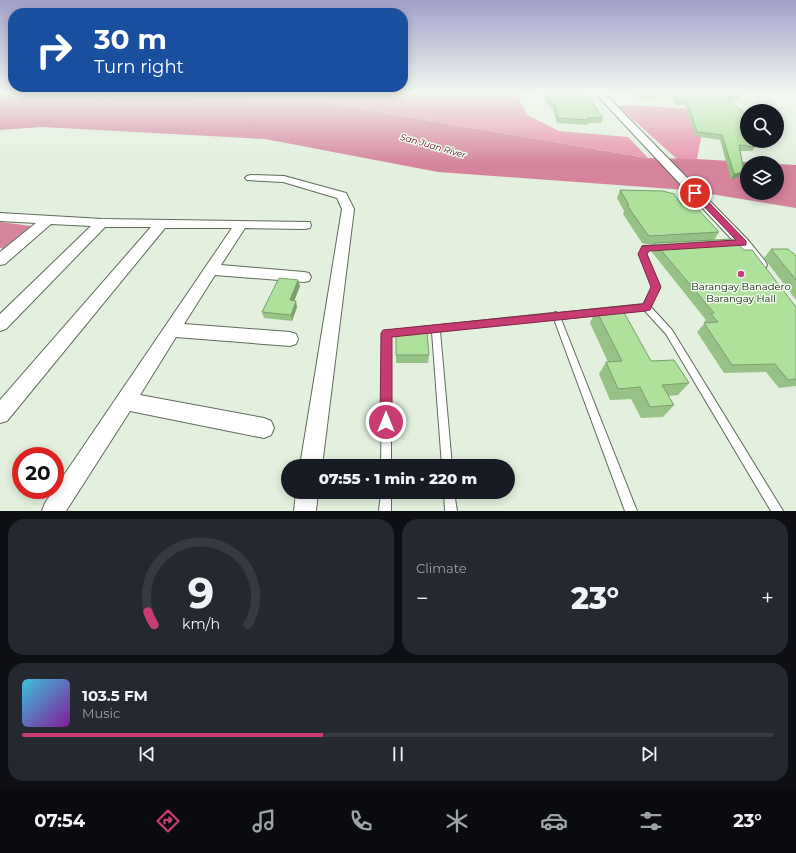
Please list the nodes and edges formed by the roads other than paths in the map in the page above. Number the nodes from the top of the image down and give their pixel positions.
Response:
1 (621, 117) edge
2 (251, 178) dead end
3 (0, 217) edge
4 (48, 220) junction
5 (102, 223) junction
6 (160, 224) junction
7 (241, 224) junction
8 (305, 225) dead end
9 (743, 243) junction
10 (728, 244) edge
11 (668, 247) edge
12 (0, 260) edge
13 (212, 270) junction
14 (304, 278) dead end
15 (769, 278) edge
16 (646, 307) junction
17 (556, 315) junction
18 (0, 324) edge
19 (436, 328) junction
20 (173, 330) junction
21 (290, 339) dead end
22 (126, 401) junction
23 (0, 414) edge
24 (264, 428) dead end
25 (312, 459) edge
26 (386, 459) edge
27 (446, 459) edge
28 (306, 499) edge
29 (386, 499) edge
30 (450, 499) edge
31 (53, 511) edge
32 (305, 511) edge
33 (385, 511) edge
34 (451, 511) edge
35 (631, 511) edge
36 (777, 511) edge

1 - 9 street
2 - 25 street
3 - 4 street
4 - 5 street
4 - 12 street
5 - 6 street
5 - 18 street
6 - 7 street
6 - 23 street
7 - 8 street
7 - 13 street
9 - 10 lane
9 - 15 street
11 - 16 lane
13 - 14 street
13 - 20 street
16 - 17 lane
16 - 36 lane
17 - 19 lane
17 - 35 lane
19 - 26 lane
19 - 27 lane
20 - 21 street
20 - 22 street
22 - 24 street
22 - 31 street
28 - 32 street
29 - 33 lane
30 - 34 lane

